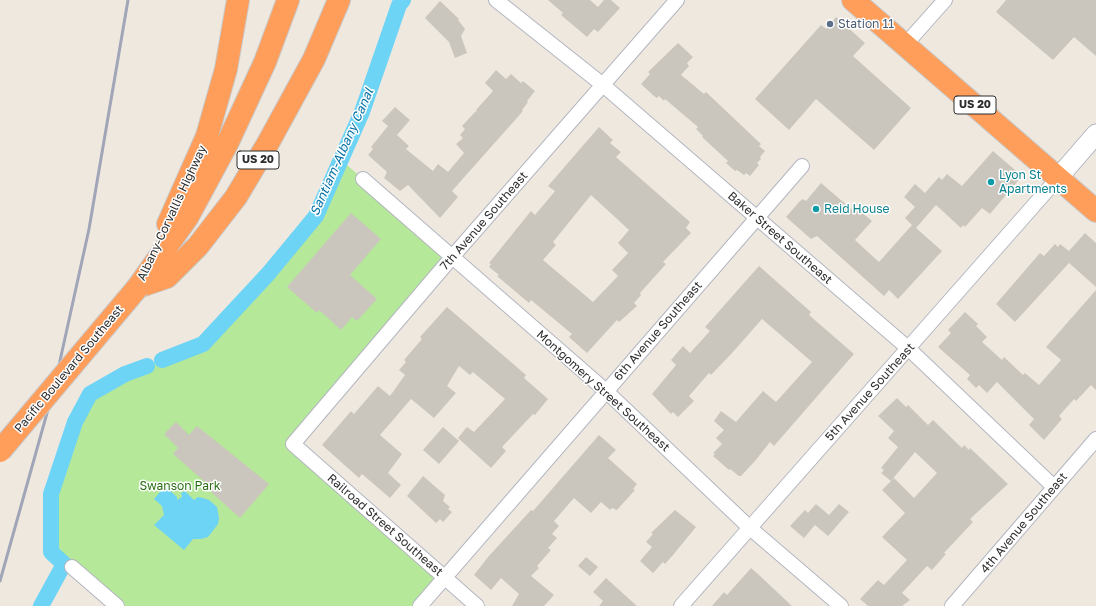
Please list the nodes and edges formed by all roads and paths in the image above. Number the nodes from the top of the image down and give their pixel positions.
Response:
1 (238, 0) edge
2 (288, 0) edge
3 (339, 0) edge
4 (496, 0) edge
5 (677, 0) edge
6 (853, 0) edge
7 (944, 0) edge
8 (905, 45) junction
9 (603, 85) junction
10 (1096, 134) edge
11 (802, 166) dead end
12 (1058, 178) junction
13 (363, 179) dead end
14 (1096, 210) edge
15 (757, 218) junction
16 (453, 256) junction
17 (138, 287) junction
18 (909, 349) junction
19 (606, 391) junction
20 (1096, 439) edge
21 (293, 444) joint
22 (0, 451) edge
23 (1054, 486) junction
24 (750, 528) junction
25 (72, 567) dead end
26 (445, 577) junction
27 (117, 606) edge
28 (420, 606) edge
29 (476, 606) edge
30 (681, 606) edge
31 (841, 606) edge
32 (952, 606) edge

1 - 17 highway, Albany-Corvallis Highway
2 - 17 highway
3 - 17 highway, Albany-Corvallis Highway / US 20
4 - 9 street, Baker Street Southeast
5 - 9 street, 7th Avenue Southeast
6 - 8 highway, US 20
7 - 8 street
8 - 12 highway, US 20
9 - 15 street, Baker Street Southeast
9 - 16 street, 7th Avenue Southeast
10 - 12 street
11 - 15 street, 6th Avenue Southeast
12 - 14 highway, US 20
12 - 18 street, 5th Avenue Southeast
13 - 16 street, Montgomery Street Southeast
15 - 18 street, Baker Street Southeast
15 - 19 street, 6th Avenue Southeast
16 - 19 street, Montgomery Street Southeast
16 - 21 street, 7th Avenue Southeast
17 - 22 highway, Pacific Boulevard Southeast, bridge
18 - 23 street, Baker Street Southeast
18 - 24 street, 5th Avenue Southeast
19 - 24 street, Montgomery Street Southeast
19 - 26 street, 6th Avenue Southeast
20 - 23 street, 4th Avenue Southeast
21 - 26 street, Railroad Street Southeast
23 - 32 street, 4th Avenue Southeast
24 - 30 street, 5th Avenue Southeast
24 - 31 street, Montgomery Street Southeast
25 - 27 street
26 - 28 street, 6th Avenue Southeast
26 - 29 street, Railroad Street Southeast

